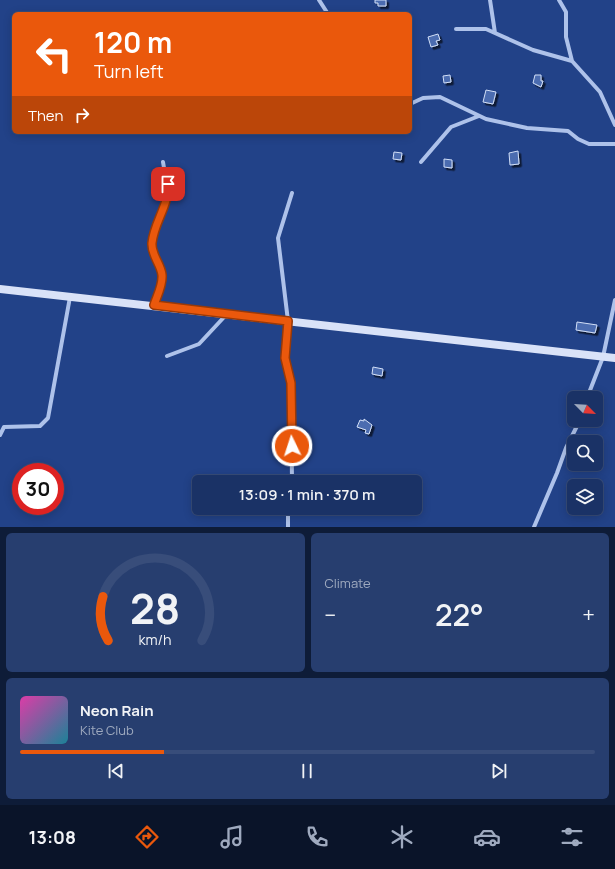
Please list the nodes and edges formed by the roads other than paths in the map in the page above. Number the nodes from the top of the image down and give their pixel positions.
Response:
1 (318, 0) edge
2 (490, 0) edge
3 (559, 0) edge
4 (327, 12) edge
5 (456, 29) dead end
6 (495, 33) junction
7 (572, 61) junction
8 (412, 103) edge
9 (479, 116) junction
10 (615, 125) edge
11 (615, 144) edge
12 (163, 162) dead end
13 (421, 162) dead end
14 (292, 193) dead end
15 (0, 289) edge
16 (70, 297) junction
17 (615, 300) edge
18 (154, 305) junction
19 (226, 314) junction
20 (288, 321) junction
21 (167, 356) dead end
22 (603, 357) junction
23 (615, 358) edge
24 (590, 391) edge
25 (576, 427) edge
26 (0, 435) edge
27 (292, 475) edge
28 (288, 515) edge
29 (288, 527) edge
30 (534, 527) edge

1 - 4 street
2 - 6 street
3 - 7 street
5 - 6 street
6 - 7 street
7 - 10 street
8 - 9 street
9 - 11 street
9 - 13 street
12 - 18 street
14 - 20 street
15 - 16 street
16 - 18 street
16 - 26 street
17 - 22 street
18 - 19 street
19 - 20 street
19 - 21 street
20 - 22 street
20 - 27 street
22 - 23 street
22 - 24 street
25 - 30 street
28 - 29 street

